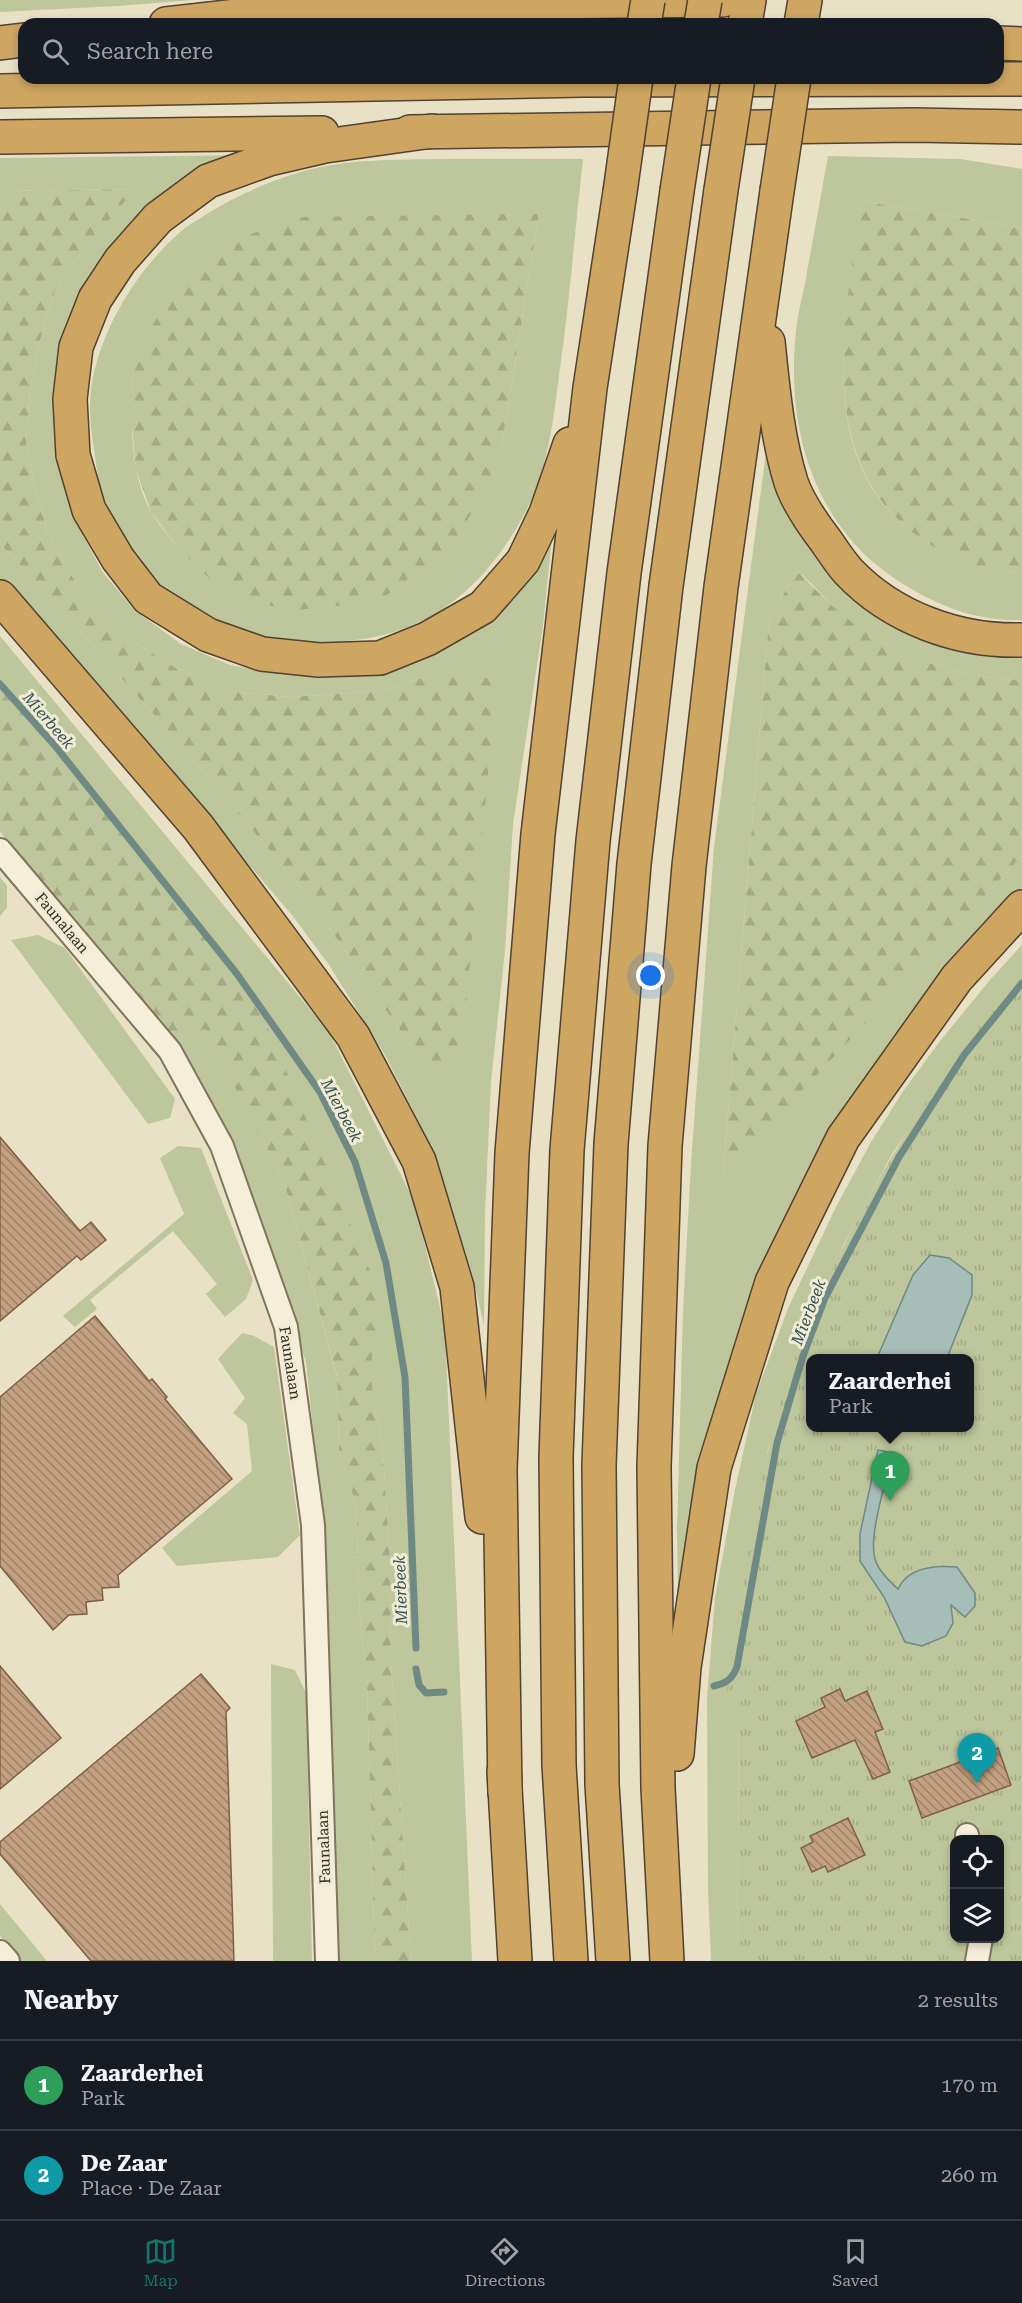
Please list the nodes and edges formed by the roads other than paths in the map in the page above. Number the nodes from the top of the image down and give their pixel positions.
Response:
1 (648, 0) edge
2 (705, 0) edge
3 (723, 0) edge
4 (749, 0) edge
5 (805, 0) edge
6 (524, 1) edge
7 (218, 18) edge
8 (645, 18) edge
9 (702, 18) edge
10 (746, 18) edge
11 (802, 18) edge
12 (18, 41) edge
13 (0, 43) edge
14 (1004, 43) edge
15 (1022, 44) edge
16 (0, 50) edge
17 (18, 50) edge
18 (1004, 79) edge
19 (1022, 79) edge
20 (371, 84) edge
21 (635, 84) edge
22 (693, 84) edge
23 (737, 84) edge
24 (793, 84) edge
25 (0, 91) edge
26 (914, 125) junction
27 (1022, 127) edge
28 (432, 131) junction
29 (0, 137) edge
30 (1022, 143) edge
31 (762, 296) junction
32 (590, 388) junction
33 (0, 597) edge
34 (1022, 640) edge
35 (0, 850) edge
36 (1022, 907) edge
37 (506, 1792) junction
38 (663, 1918) junction
39 (980, 1943) edge
40 (0, 1952) edge
41 (8, 1961) edge
42 (327, 1961) edge
43 (515, 1961) edge
44 (571, 1961) edge
45 (613, 1961) edge
46 (667, 1961) edge
47 (977, 1961) edge

1 - 8 highway, bridge
2 - 9 highway, bridge
3 - 6 highway
4 - 10 highway
5 - 11 highway
6 - 7 highway
12 - 13 highway
14 - 15 highway
16 - 17 highway
18 - 19 highway
20 - 25 highway
21 - 32 highway, bridge
22 - 44 highway, bridge
23 - 45 highway, bridge
24 - 31 highway, bridge
26 - 27 highway
26 - 28 highway
26 - 30 highway
28 - 29 highway
28 - 32 highway
31 - 34 highway
31 - 38 highway
32 - 37 highway
33 - 37 highway
35 - 42 street, Faunalaan
36 - 38 highway
37 - 43 highway
38 - 46 highway
39 - 47 street
40 - 41 street

